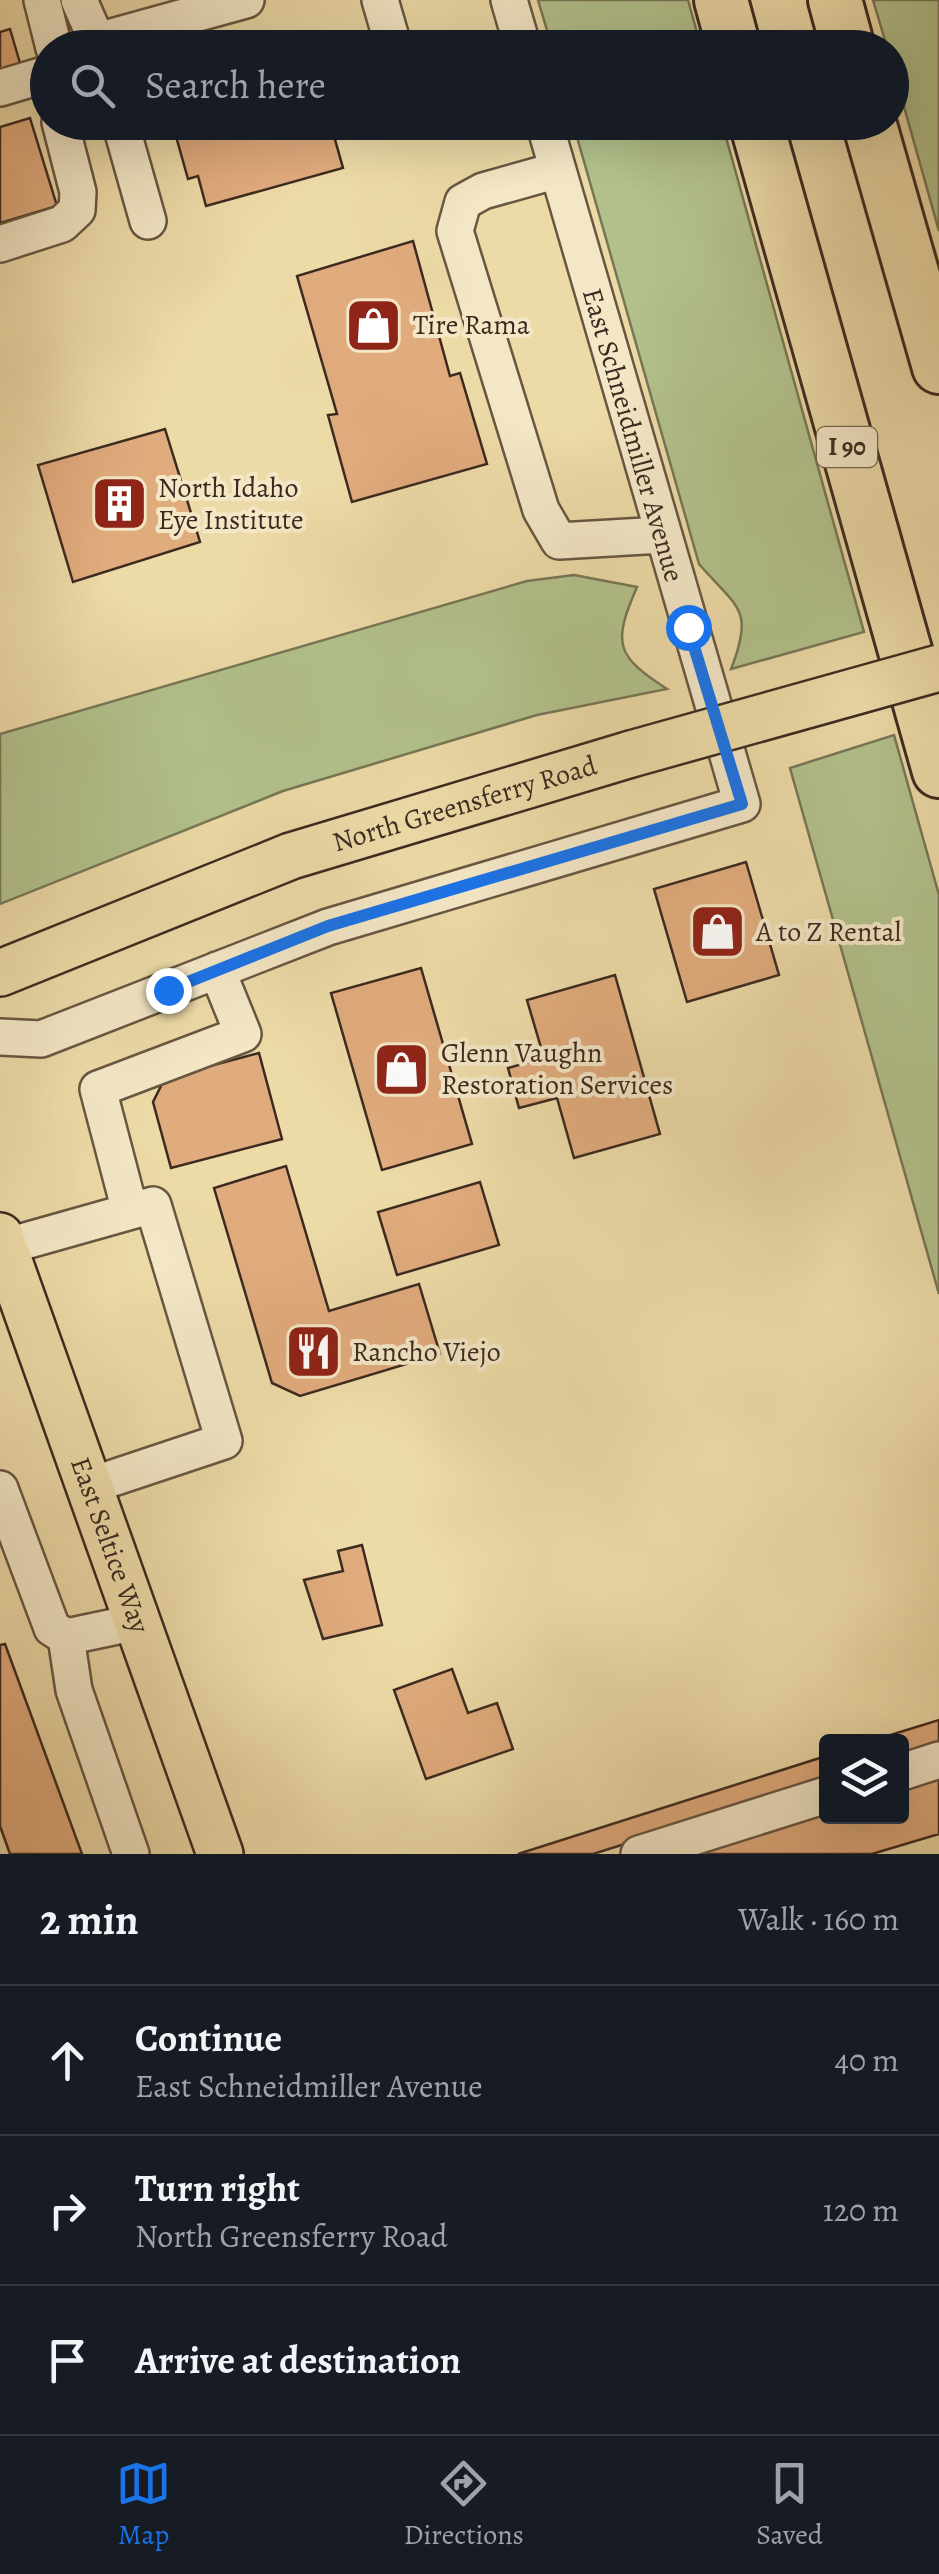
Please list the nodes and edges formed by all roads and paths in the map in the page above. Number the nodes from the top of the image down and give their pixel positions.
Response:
1 (42, 0) edge
2 (80, 0) edge
3 (246, 0) edge
4 (380, 0) edge
5 (509, 0) edge
6 (721, 0) edge
7 (834, 0) edge
8 (50, 30) edge
9 (92, 30) edge
10 (145, 30) edge
11 (389, 30) edge
12 (517, 30) edge
13 (729, 30) edge
14 (843, 30) edge
15 (30, 79) edge
16 (0, 88) edge
17 (65, 140) edge
18 (125, 140) edge
19 (549, 140) edge
20 (761, 140) edge
21 (875, 140) edge
22 (558, 170) junction
23 (148, 221) dead end
24 (0, 244) edge
25 (939, 367) edge
26 (662, 535) junction
27 (939, 668) edge
28 (939, 771) edge
29 (217, 970) junction
30 (0, 973) edge
31 (0, 1037) edge
32 (130, 1211) junction
33 (2, 1242) edge
34 (14, 1322) edge
35 (89, 1486) junction
36 (0, 1489) edge
37 (137, 1622) junction
38 (66, 1637) junction
39 (939, 1760) edge
40 (909, 1770) edge
41 (819, 1797) edge
42 (132, 1854) edge
43 (220, 1854) edge
44 (639, 1854) edge

1 - 8 street
2 - 9 street
3 - 10 street
4 - 11 street
5 - 12 street
6 - 13 highway
7 - 14 highway
15 - 16 street
17 - 24 street
18 - 23 street
19 - 22 street, East Schneidmiller Avenue
20 - 28 highway, I 90
21 - 25 highway
22 - 26 street, East Schneidmiller Avenue
22 - 26 street
26 - 29 street, East Schneidmiller Avenue
27 - 30 main road, North Greensferry Road, bridge
29 - 31 street
29 - 32 street
32 - 33 street
32 - 35 street
33 - 34 main road, East Seltice Way
34 - 35 main road, East Seltice Way
35 - 37 main road, East Seltice Way
36 - 38 street
37 - 38 street
37 - 43 main road, East Seltice Way
38 - 42 street
39 - 40 street
41 - 44 street

